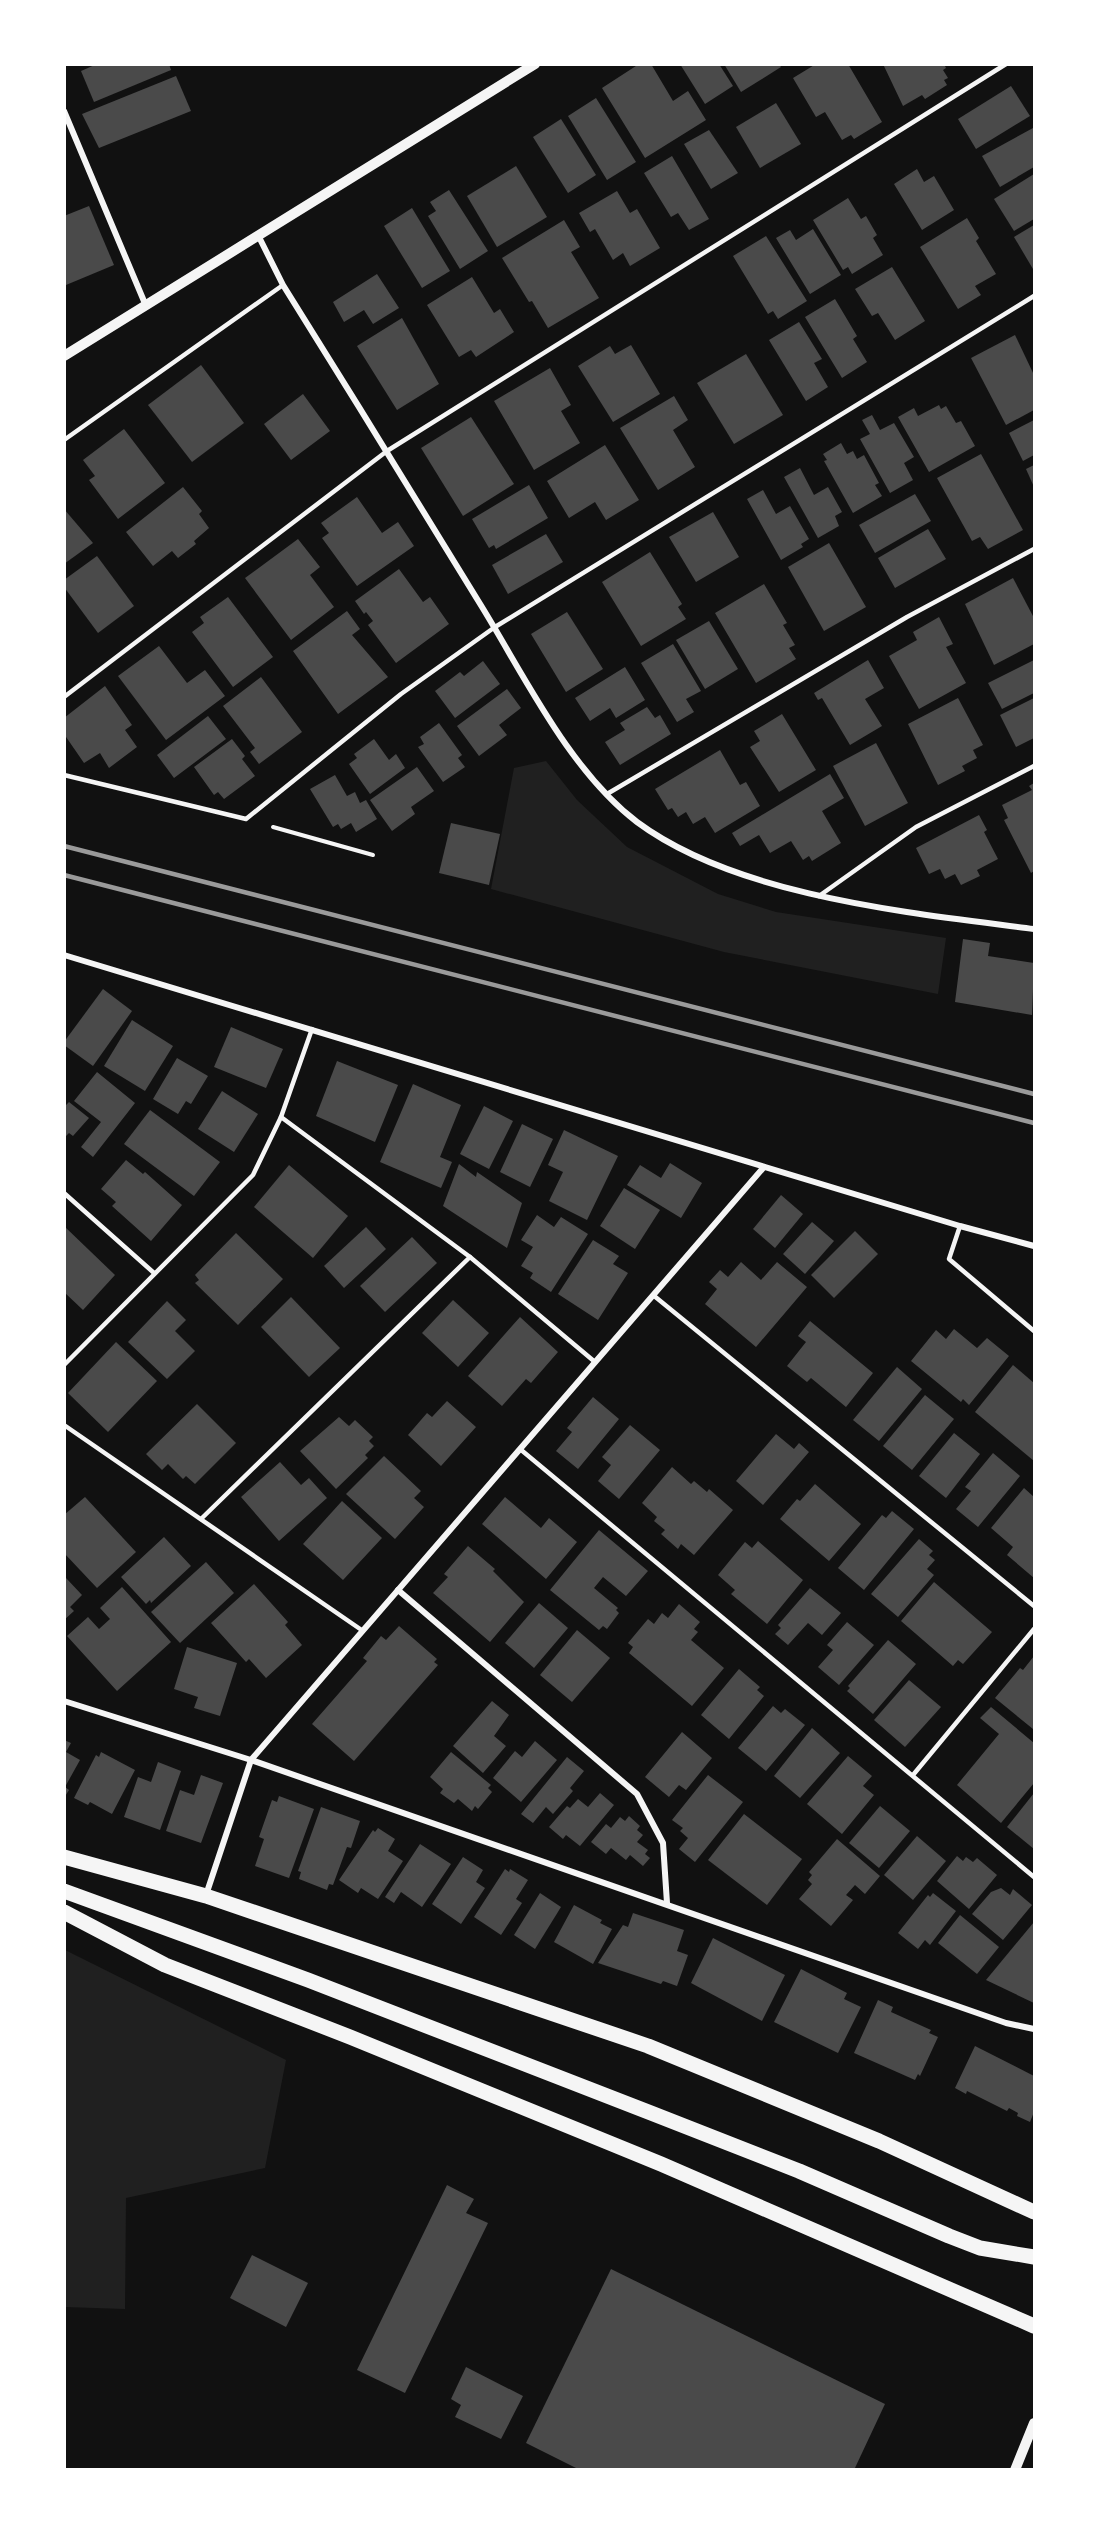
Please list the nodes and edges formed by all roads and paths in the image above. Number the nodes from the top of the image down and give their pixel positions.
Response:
1 (535, 64) edge
2 (1006, 64) edge
3 (64, 111) edge
4 (258, 234) junction
5 (283, 285) junction
6 (1035, 296) edge
7 (146, 306) junction
8 (64, 356) edge
9 (64, 440) edge
10 (387, 451) junction
11 (1035, 549) edge
12 (495, 627) junction
13 (64, 697) edge
14 (1035, 766) edge
15 (64, 775) edge
16 (607, 794) junction
17 (246, 819) junction
18 (373, 855) dead end
19 (819, 896) junction
20 (1035, 929) edge
21 (64, 955) edge
22 (312, 1029) junction
23 (281, 1117) junction
24 (764, 1167) junction
25 (64, 1192) edge
26 (960, 1226) junction
27 (1035, 1246) edge
28 (470, 1257) junction
29 (154, 1273) junction
30 (653, 1295) junction
31 (1035, 1331) edge
32 (595, 1362) junction
33 (64, 1365) edge
34 (64, 1425) edge
35 (520, 1449) junction
36 (201, 1519) junction
37 (398, 1590) junction
38 (1035, 1606) edge
39 (1035, 1629) edge
40 (363, 1630) junction
41 (64, 1701) edge
42 (251, 1760) junction
43 (913, 1775) junction
44 (64, 1857) edge
45 (1035, 1877) edge
46 (64, 1891) edge
47 (206, 1896) junction
48 (667, 1903) junction
49 (64, 1912) edge
50 (1035, 2029) edge
51 (1035, 2212) edge
52 (1035, 2257) edge
53 (1035, 2326) edge
54 (1035, 2423) edge
55 (1015, 2469) edge

1 - 4 street
2 - 10 lane
3 - 7 street
4 - 5 street
4 - 7 street
5 - 9 lane
5 - 10 street
6 - 12 lane
7 - 8 street
10 - 12 street
10 - 13 lane
11 - 16 lane
12 - 16 street
12 - 17 lane
14 - 19 lane
15 - 17 lane
16 - 19 street
17 - 18 path
19 - 20 street
21 - 22 street
22 - 23 lane
22 - 24 street
23 - 28 lane
23 - 29 lane
24 - 26 street
24 - 30 street
25 - 29 lane
26 - 27 street
26 - 31 lane
28 - 32 lane
28 - 36 lane
29 - 33 lane
30 - 32 street
30 - 38 lane
32 - 35 street
34 - 36 lane
35 - 37 street
35 - 43 lane
36 - 40 lane
37 - 40 street
37 - 48 street
39 - 43 lane
40 - 42 street
41 - 42 street
42 - 47 street
42 - 48 street
43 - 45 lane
44 - 47 main road
46 - 52 main road
47 - 51 main road
48 - 50 street
49 - 53 main road
54 - 55 street

